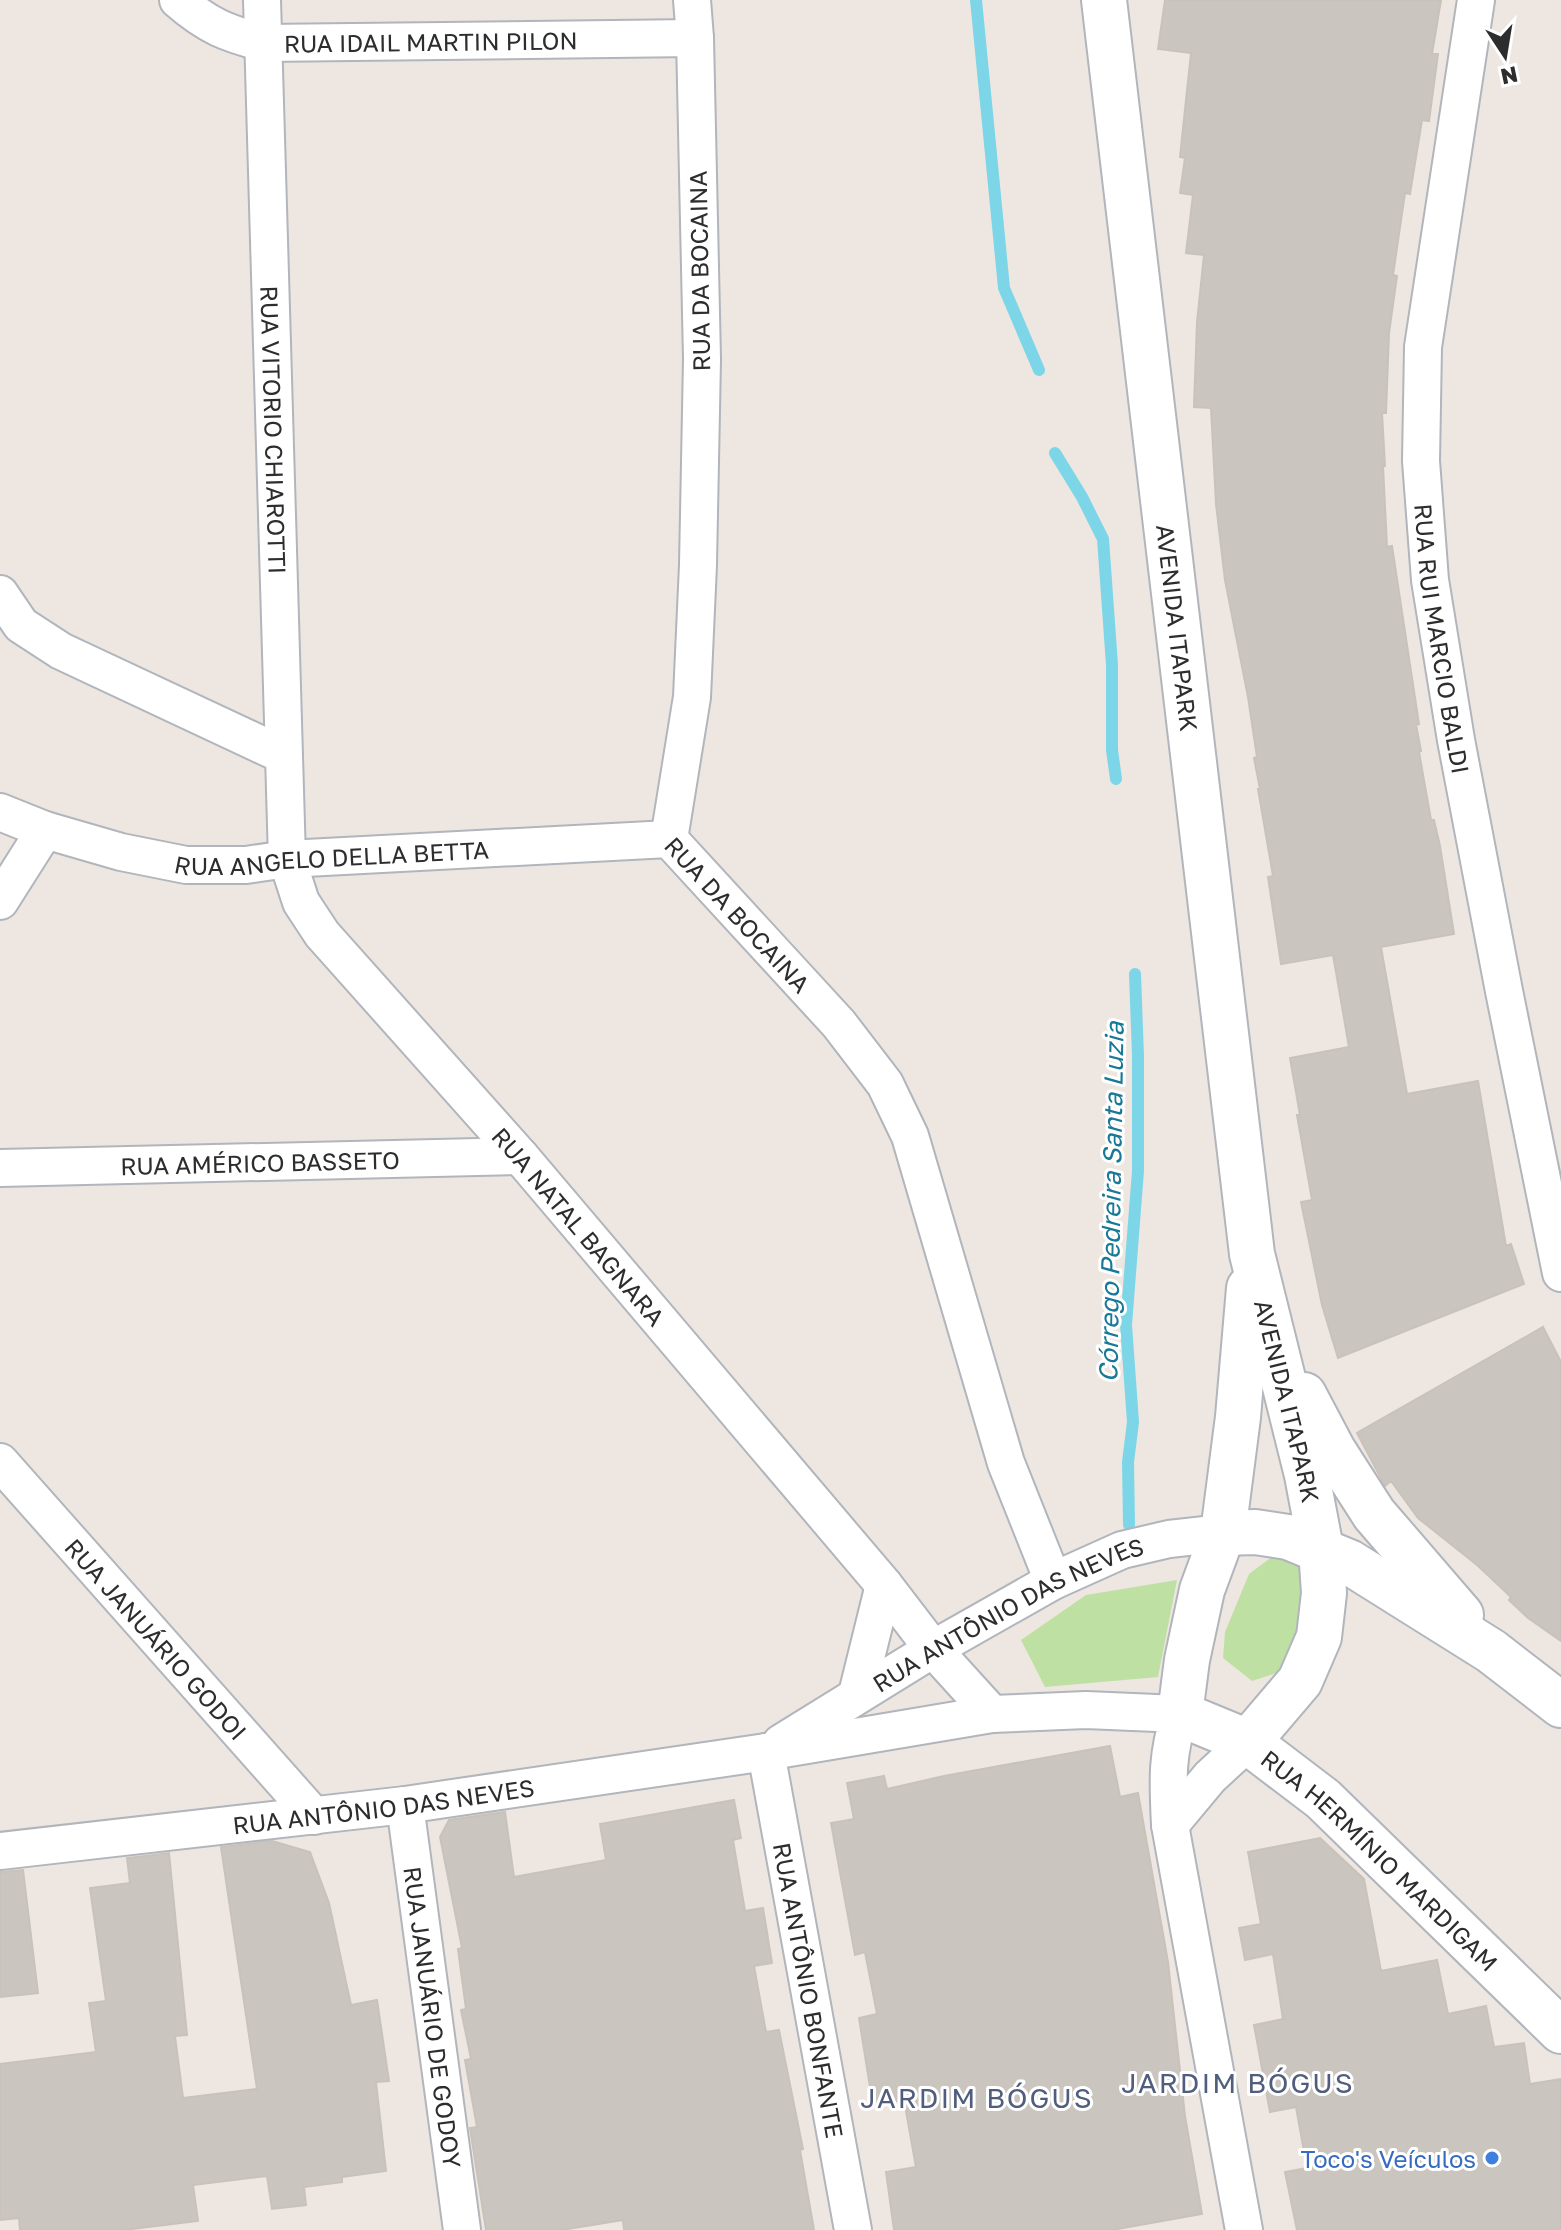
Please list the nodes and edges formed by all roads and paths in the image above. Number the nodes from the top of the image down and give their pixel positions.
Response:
1 (178, 0) edge
2 (262, 0) edge
3 (692, 0) edge
4 (1104, 0) edge
5 (1476, 0) edge
6 (695, 38) junction
7 (264, 43) junction
8 (0, 594) edge
9 (283, 755) junction
10 (0, 812) edge
11 (45, 830) junction
12 (669, 839) junction
13 (287, 859) junction
14 (0, 901) edge
15 (520, 1156) junction
16 (0, 1168) edge
17 (1252, 1254) junction
18 (1561, 1273) edge
19 (1274, 1337) junction
20 (0, 1462) edge
21 (1223, 1533) junction
22 (1321, 1549) junction
23 (1053, 1581) junction
24 (884, 1585) junction
25 (933, 1649) junction
26 (1491, 1651) junction
27 (857, 1694) junction
28 (1561, 1705) edge
29 (992, 1714) junction
30 (1180, 1714) junction
31 (1248, 1742) junction
32 (766, 1752) junction
33 (405, 1805) junction
34 (314, 1816) junction
35 (1170, 1825) junction
36 (0, 1851) edge
37 (1543, 1996) edge
38 (1561, 2031) edge
39 (462, 2230) edge
40 (853, 2230) edge
41 (1244, 2230) edge

1 - 7 street, RUA IDAIL MARTIN PILON
2 - 7 street, RUA VITORIO CHIAROTTI
3 - 6 street, RUA DA BOCAINA
4 - 17 main road, AVENIDA ITAPARK
5 - 18 street, RUA RUI MARCIO BALDI
6 - 7 street, RUA IDAIL MARTIN PILON
6 - 12 street, RUA DA BOCAINA
7 - 9 street, RUA VITORIO CHIAROTTI
8 - 9 street
9 - 13 street, RUA VITORIO CHIAROTTI
10 - 11 street, RUA ANGELO DELLA BETTA
11 - 13 street, RUA ANGELO DELLA BETTA
11 - 14 street
12 - 13 street, RUA ANGELO DELLA BETTA
12 - 23 street, RUA DA BOCAINA
13 - 15 street, RUA NATAL BAGNARA
15 - 16 street, RUA AMÉRICO BASSETO
15 - 24 street, RUA NATAL BAGNARA
17 - 19 main road, AVENIDA ITAPARK
17 - 21 main road, AVENIDA ITAPARK
19 - 22 main road, AVENIDA ITAPARK
19 - 26 main road
20 - 34 street, RUA JANUÁRIO GODOI
21 - 22 main road, AVENIDA ITAPARK
21 - 23 street, RUA ANTÔNIO DAS NEVES
21 - 30 main road, AVENIDA ITAPARK
22 - 26 main road, AVENIDA ITAPARK
22 - 31 main road, AVENIDA ITAPARK
23 - 25 street, RUA ANTÔNIO DAS NEVES
24 - 25 street, RUA NATAL BAGNARA
24 - 27 street
25 - 27 street, RUA ANTÔNIO DAS NEVES
25 - 29 street, RUA NATAL BAGNARA
26 - 28 main road, AVENIDA ITAPARK
27 - 32 street, RUA ANTÔNIO DAS NEVES
29 - 30 street, RUA ANTÔNIO DAS NEVES
29 - 32 street, RUA ANTÔNIO DAS NEVES
30 - 31 main road, RUA HERMÍNIO MARDIGAM
30 - 35 street
31 - 35 street
31 - 37 main road, RUA HERMÍNIO MARDIGAM
32 - 33 street, RUA ANTÔNIO DAS NEVES
32 - 40 street, RUA ANTÔNIO BONFANTE
33 - 34 street, RUA ANTÔNIO DAS NEVES
33 - 39 street, RUA JANUÁRIO DE GODOY
34 - 36 street, RUA ANTÔNIO DAS NEVES
35 - 41 street
37 - 38 main road, RUA HERMÍNIO MARDIGAM

